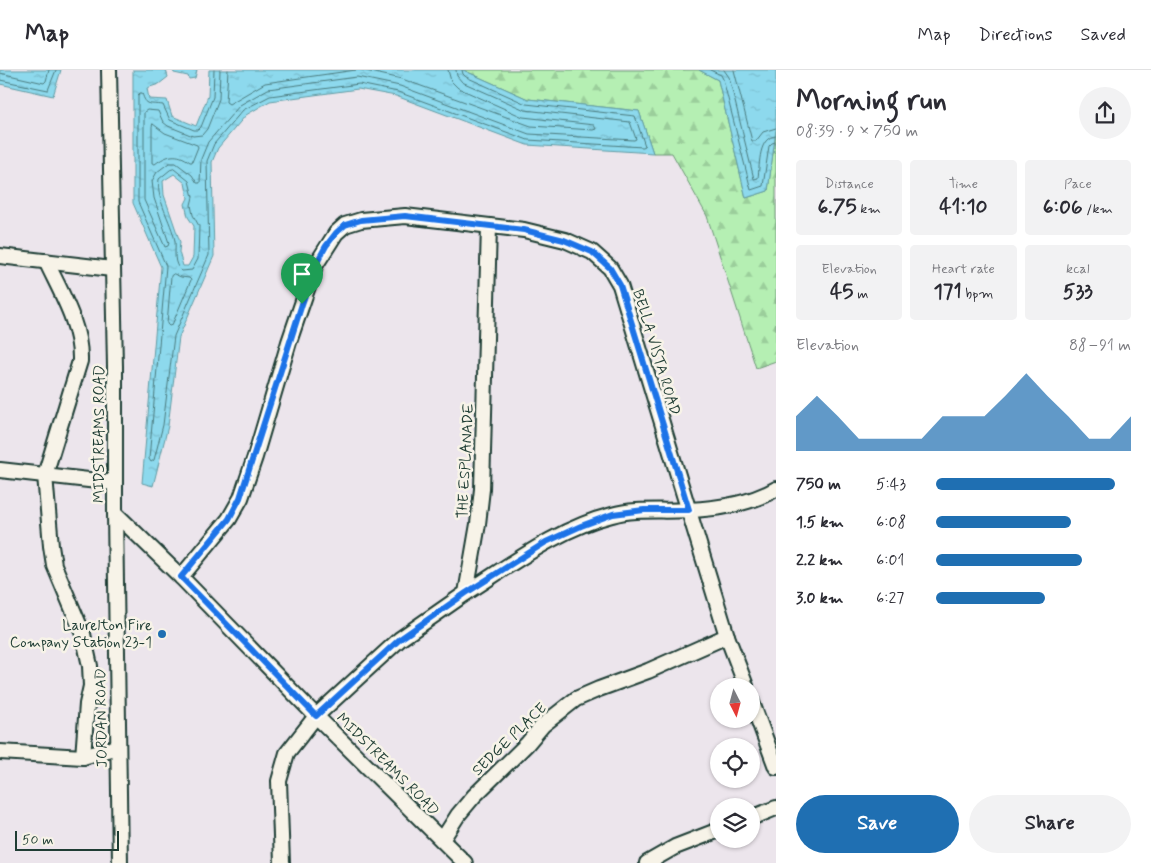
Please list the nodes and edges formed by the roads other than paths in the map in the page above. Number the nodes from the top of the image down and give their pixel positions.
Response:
1 (109, 70) edge
2 (489, 226) junction
3 (0, 256) edge
4 (46, 261) junction
5 (112, 269) junction
6 (0, 470) edge
7 (45, 475) junction
8 (115, 482) junction
9 (776, 489) edge
10 (689, 510) junction
11 (115, 513) junction
12 (181, 577) junction
13 (466, 593) junction
14 (727, 636) junction
15 (743, 678) edge
16 (316, 716) junction
17 (760, 724) edge
18 (117, 747) junction
19 (0, 752) edge
20 (83, 757) junction
21 (776, 767) edge
22 (776, 808) edge
23 (760, 814) edge
24 (710, 833) edge
25 (442, 840) junction
26 (120, 863) edge
27 (282, 863) edge
28 (465, 863) edge
29 (648, 863) edge

1 - 5 street, MIDSTREAMS ROAD
2 - 10 street, BELLA VISTA ROAD
2 - 12 street, BELLA VISTA ROAD
2 - 13 street, THE ESPLANADE
3 - 4 street
4 - 5 street
4 - 7 street
5 - 8 street, MIDSTREAMS ROAD
6 - 7 street
7 - 8 street
7 - 20 street
8 - 11 street, MIDSTREAMS ROAD
9 - 10 street
10 - 13 street
10 - 14 street, BELLA VISTA ROAD
11 - 12 street, MIDSTREAMS ROAD
11 - 18 street, JORDAN ROAD
12 - 16 street, MIDSTREAMS ROAD
13 - 16 street
14 - 15 street, BELLA VISTA ROAD
14 - 25 street, SEDGE PLACE
16 - 25 street, MIDSTREAMS ROAD
16 - 27 street
17 - 21 street
18 - 20 street
18 - 26 street, JORDAN ROAD
19 - 20 street
22 - 23 street
24 - 29 street
25 - 28 street, MIDSTREAMS ROAD

